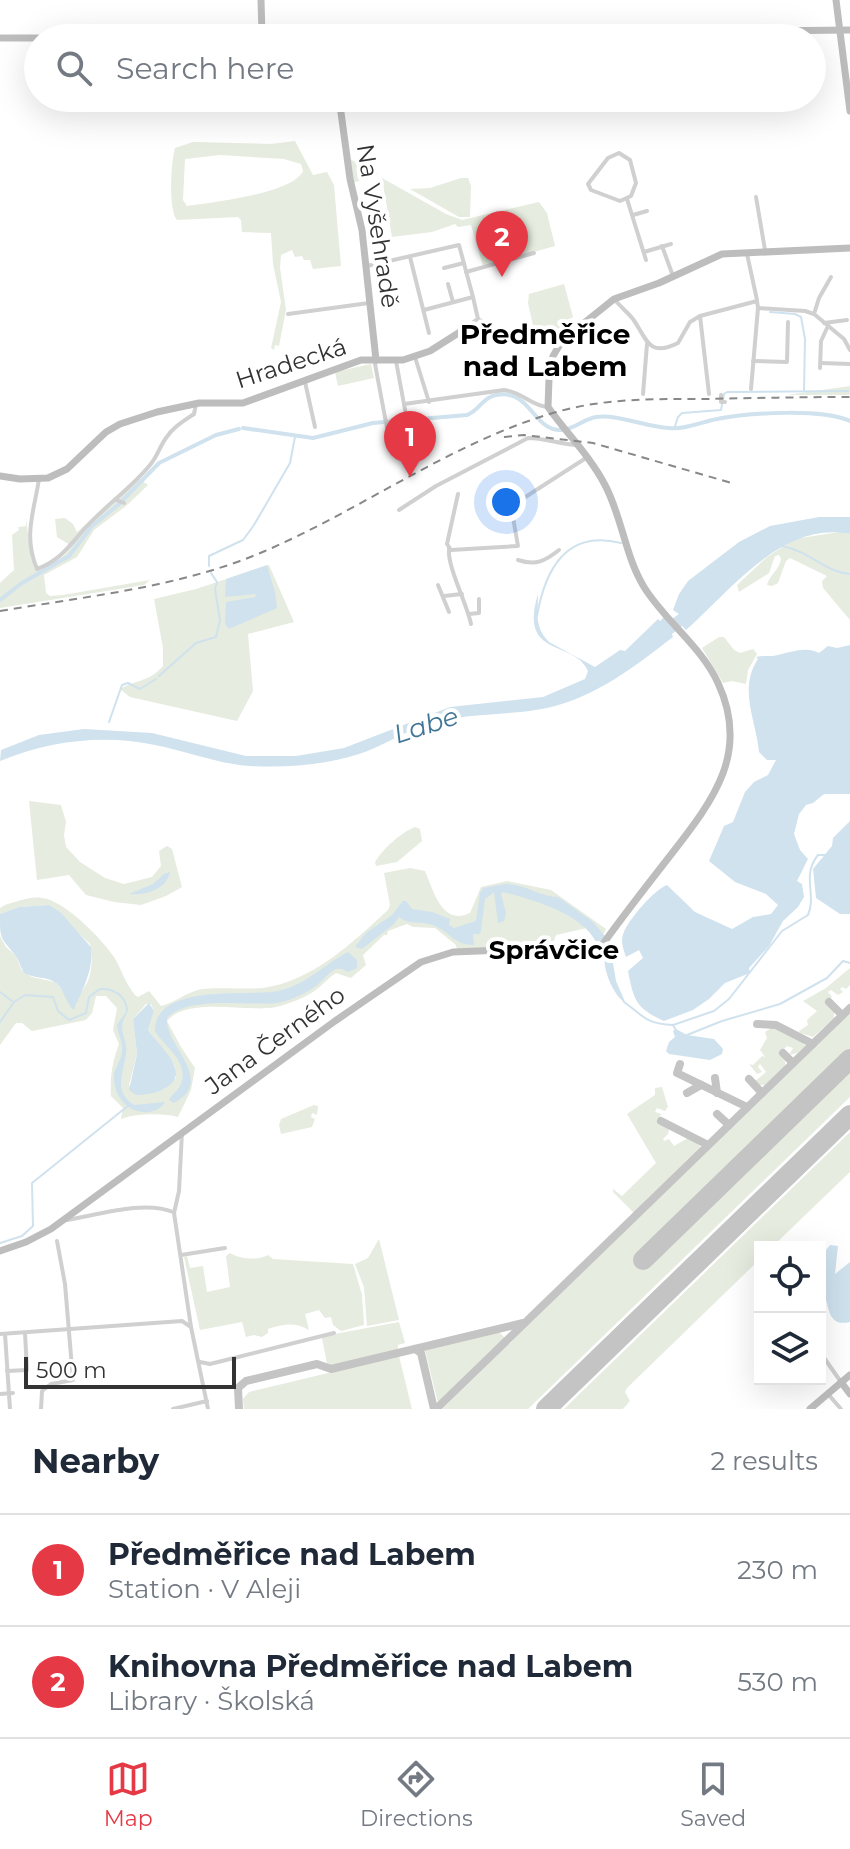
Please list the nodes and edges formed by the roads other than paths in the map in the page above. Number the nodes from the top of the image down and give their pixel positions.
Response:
1 (261, 0) edge
2 (836, 0) edge
3 (262, 24) edge
4 (826, 30) edge
5 (840, 30) junction
6 (850, 30) edge
7 (0, 38) edge
8 (24, 38) edge
9 (850, 111) edge
10 (341, 112) edge
11 (756, 197) dead end
12 (627, 199) junction
13 (647, 211) dead end
14 (633, 215) junction
15 (671, 244) dead end
16 (662, 246) junction
17 (850, 248) edge
18 (644, 252) junction
19 (747, 252) junction
20 (534, 253) dead end
21 (765, 253) junction
22 (410, 257) junction
23 (646, 260) dead end
24 (464, 263) junction
25 (367, 266) junction
26 (444, 268) dead end
27 (466, 272) junction
28 (673, 276) junction
29 (831, 277) dead end
30 (448, 284) dead end
31 (473, 297) junction
32 (614, 299) junction
33 (757, 301) junction
34 (453, 302) junction
35 (371, 303) junction
36 (758, 308) junction
37 (424, 310) junction
38 (288, 314) dead end
39 (814, 314) junction
40 (700, 316) junction
41 (478, 319) junction
42 (847, 320) dead end
43 (788, 322) dead end
44 (826, 324) junction
45 (460, 332) junction
46 (429, 333) dead end
47 (511, 338) junction
48 (529, 341) junction
49 (561, 343) junction
50 (647, 344) junction
51 (850, 350) edge
52 (553, 356) junction
53 (415, 357) junction
54 (376, 360) junction
55 (396, 361) junction
56 (753, 361) junction
57 (850, 364) edge
58 (304, 380) junction
59 (751, 389) dead end
60 (643, 394) dead end
61 (709, 394) dead end
62 (721, 395) dead end
63 (429, 402) junction
64 (724, 402) dead end
65 (196, 404) junction
66 (404, 404) junction
67 (548, 407) junction
68 (406, 415) dead end
69 (315, 427) dead end
70 (387, 428) dead end
71 (585, 450) junction
72 (0, 476) edge
73 (39, 479) junction
74 (458, 494) dead end
75 (511, 506) junction
76 (399, 510) dead end
77 (499, 514) dead end
78 (450, 550) junction
79 (559, 550) dead end
80 (518, 560) dead end
81 (438, 585) dead end
82 (462, 594) junction
83 (443, 597) junction
84 (479, 599) dead end
85 (449, 612) dead end
86 (469, 614) junction
87 (471, 624) dead end
88 (182, 1132) junction
89 (174, 1213) junction
90 (61, 1221) junction
91 (57, 1241) dead end
92 (225, 1248) dead end
93 (0, 1251) edge
94 (181, 1255) junction
95 (189, 1312) junction
96 (182, 1321) junction
97 (191, 1327) junction
98 (69, 1330) junction
99 (25, 1333) junction
100 (334, 1333) dead end
101 (2, 1334) edge
102 (826, 1361) edge
103 (200, 1362) junction
104 (7, 1371) junction
105 (850, 1375) edge
106 (841, 1382) junction
107 (11, 1393) junction
108 (0, 1394) edge
109 (828, 1394) junction
110 (850, 1394) edge
111 (207, 1401) junction
112 (10, 1409) edge
113 (41, 1409) edge
114 (173, 1409) edge
115 (208, 1409) edge
116 (810, 1409) edge
117 (841, 1409) edge

1 - 3 street
2 - 5 street
4 - 5 street
5 - 6 street
5 - 9 street
7 - 8 street
10 - 25 street, Na Vyšehradě
11 - 21 street
12 - 12 street
12 - 14 street
13 - 14 street
14 - 18 street
15 - 16 street
16 - 18 street
16 - 28 street
17 - 21 street
18 - 23 street
19 - 21 street
19 - 28 street
19 - 33 street
20 - 27 street
22 - 24 street
22 - 25 street
22 - 37 street
24 - 26 street
24 - 27 street
25 - 35 street, Na Vyšehradě
27 - 31 street
28 - 32 street
29 - 39 street
30 - 34 street
31 - 34 street
31 - 41 street
32 - 49 street
32 - 50 street
33 - 36 street
33 - 40 street
34 - 37 street
35 - 38 street
35 - 54 street, Na Vyšehradě
36 - 39 street
36 - 56 street
37 - 46 street
39 - 44 street
40 - 50 street
40 - 61 street
41 - 45 street
41 - 47 street
42 - 44 street
43 - 56 street
44 - 51 street
44 - 57 street
45 - 47 street
45 - 53 street, Hradecká
47 - 48 street
48 - 49 street
48 - 52 street
49 - 52 street
50 - 60 street
52 - 67 street
53 - 55 street, Hradecká
53 - 63 street
54 - 55 street, Hradecká
54 - 58 street, Hradecká
54 - 70 street
55 - 66 street
56 - 59 street
58 - 65 street, Hradecká
58 - 69 street
62 - 64 street
63 - 66 street
63 - 67 street
65 - 73 street, Hradecká
65 - 73 street
66 - 68 street
67 - 71 street
71 - 75 street
71 - 76 street
71 - 88 street, Jana Černého
72 - 73 street
74 - 78 street
75 - 77 street
75 - 78 street
78 - 82 street
79 - 80 street
81 - 83 street
82 - 83 street
82 - 86 street
83 - 85 street
84 - 86 street
86 - 87 street
88 - 89 street
88 - 90 street, Jana Černého
89 - 90 street
89 - 94 street
90 - 93 street, Jana Černého
91 - 98 street
92 - 94 street
94 - 95 street
95 - 96 street
95 - 97 street
96 - 97 street
96 - 98 street
97 - 103 street
98 - 99 street
98 - 113 street
99 - 101 street
99 - 104 street
100 - 103 street
101 - 104 street
102 - 106 street
103 - 111 street
104 - 107 street
105 - 106 street
106 - 109 street
106 - 110 street
107 - 108 street
107 - 112 street
109 - 116 street
109 - 117 street
111 - 114 street
111 - 115 street

